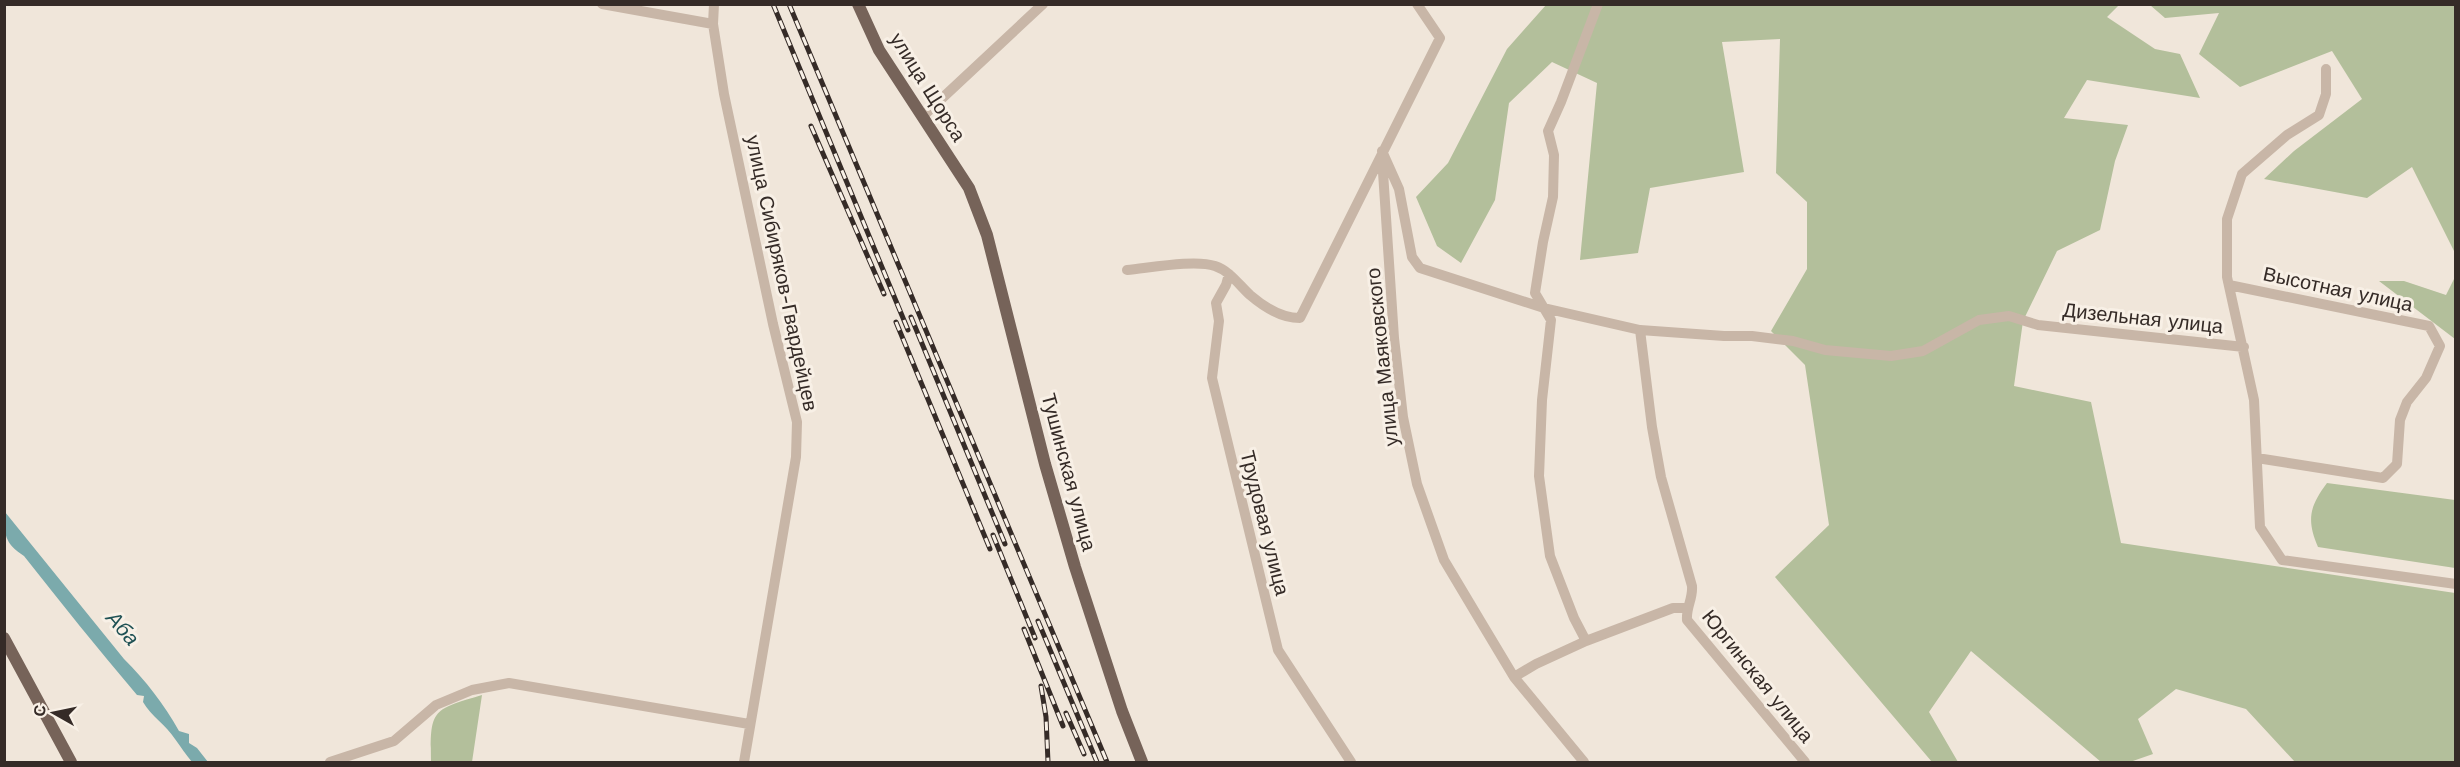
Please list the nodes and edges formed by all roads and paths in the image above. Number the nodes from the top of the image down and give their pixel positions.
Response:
1 (602, 4) edge
2 (714, 4) edge
3 (858, 4) edge
4 (1043, 4) edge
5 (1417, 4) edge
6 (1598, 4) edge
7 (713, 24) junction
8 (2326, 69) dead end
9 (922, 117) junction
10 (1382, 151) junction
11 (969, 188) joint
12 (1127, 270) dead end
13 (1229, 274) junction
14 (2229, 285) junction
15 (1544, 308) junction
16 (1640, 330) junction
17 (2244, 347) junction
18 (2257, 458) junction
19 (2456, 584) edge
20 (1686, 608) junction
21 (4, 638) edge
22 (1586, 641) junction
23 (1514, 676) junction
24 (749, 724) junction
25 (71, 762) edge
26 (330, 762) edge
27 (744, 762) edge
28 (1142, 762) edge
29 (1351, 762) edge
30 (1584, 762) edge
31 (1805, 762) edge

1 - 7 street
2 - 7 street, улица Сибиряков-Гвардейцев
3 - 9 main road, улица Щорса
4 - 9 street
5 - 10 street
6 - 15 street
7 - 24 street, улица Сибиряков-Гвардейцев
8 - 14 street
9 - 11 main road, улица Щорса
10 - 13 street
10 - 15 street, Дизельная улица
10 - 23 street, улица Маяковского
11 - 28 main road, Тушинская улица
12 - 13 street
13 - 29 street, Трудовая улица
14 - 17 street
14 - 18 street, Высотная улица
15 - 16 street, Дизельная улица
15 - 22 street
16 - 17 street, Дизельная улица
16 - 20 street, Юргинская улица
17 - 18 street
18 - 19 street
20 - 22 street
20 - 31 street, Юргинская улица
21 - 25 main road
22 - 23 street
23 - 30 street, улица Маяковского
24 - 26 street
24 - 27 street, улица Сибиряков-Гвардейцев

